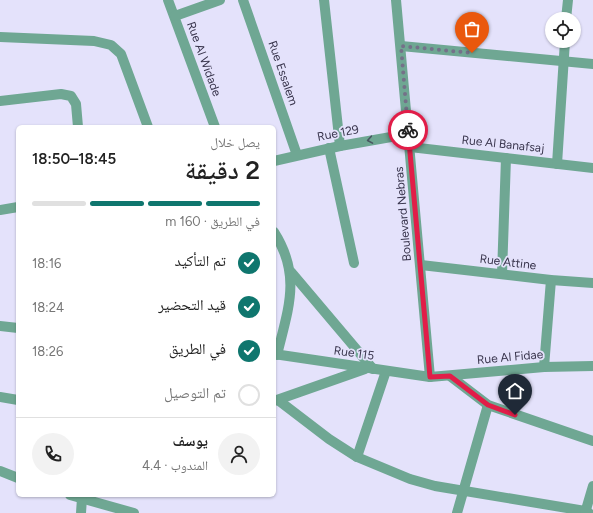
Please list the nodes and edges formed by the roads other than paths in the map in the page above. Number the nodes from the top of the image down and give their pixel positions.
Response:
1 (168, 0) edge
2 (220, 0) edge
3 (243, 0) edge
4 (324, 0) edge
5 (396, 0) edge
6 (568, 0) edge
7 (567, 12) edge
8 (175, 16) junction
9 (0, 37) edge
10 (401, 46) junction
11 (564, 48) edge
12 (563, 62) junction
13 (593, 64) edge
14 (0, 101) edge
15 (78, 125) edge
16 (147, 125) edge
17 (214, 125) edge
18 (408, 134) junction
19 (340, 146) junction
20 (410, 147) junction
21 (329, 148) junction
22 (297, 155) junction
23 (506, 158) junction
24 (276, 160) edge
25 (557, 164) junction
26 (593, 168) edge
27 (16, 207) edge
28 (0, 210) edge
29 (276, 236) edge
30 (354, 264) dead end
31 (421, 265) junction
32 (291, 272) junction
33 (502, 274) junction
34 (551, 280) junction
35 (593, 283) edge
36 (0, 326) edge
37 (16, 328) edge
38 (276, 350) edge
39 (276, 354) edge
40 (593, 366) edge
41 (544, 367) junction
42 (369, 369) junction
43 (386, 371) junction
44 (450, 376) junction
45 (430, 377) junction
46 (0, 397) edge
47 (16, 400) edge
48 (276, 401) edge
49 (488, 405) junction
50 (593, 441) edge
51 (357, 457) junction
52 (0, 471) edge
53 (16, 477) edge
54 (593, 486) edge
55 (463, 490) junction
56 (78, 497) edge
57 (82, 498) junction
58 (586, 512) edge
59 (81, 513) edge
60 (134, 513) edge
61 (457, 513) edge

1 - 8 street, Rue Al Widade
2 - 8 street
3 - 22 street, Rue Essalem
4 - 19 street
5 - 10 street, Boulevard Nebras
6 - 7 street
8 - 17 street, Rue Al Widade
9 - 16 street
10 - 12 street
10 - 18 street, Boulevard Nebras
11 - 12 street
12 - 13 street
12 - 25 street
14 - 15 street
18 -> 19 street, Rue 129
18 - 20 street, Boulevard Nebras
19 - 21 street, Rue 129
20 - 23 street, Rue Al Banafsaj
20 - 31 street, Boulevard Nebras
21 - 22 street, Rue 129
21 - 30 street
22 - 24 street, Rue 129
23 - 25 street, Rue Al Banafsaj
23 - 33 street
25 - 26 street, Rue Al Banafsaj
27 - 28 street
29 - 32 street
31 - 33 street, Rue Attine
31 - 45 street, Boulevard Nebras
32 - 38 street
32 - 42 street
33 - 34 street, Rue Attine
34 - 35 street, Rue Attine
34 - 41 street
36 - 37 street
39 - 42 street, Rue 115
40 - 41 street, Rue Al Fidae
41 - 44 street, Rue Al Fidae
42 - 43 street, Rue 115
42 - 48 street
43 - 45 street, Rue 115
43 - 51 street
44 - 45 street, Rue Al Fidae
44 - 49 street
46 - 47 street
48 - 51 street
49 - 50 street
49 - 55 street
51 - 55 street
52 - 53 street
54 - 58 street
55 - 58 street
55 - 61 street
56 - 57 street
57 - 59 street
57 - 60 street

